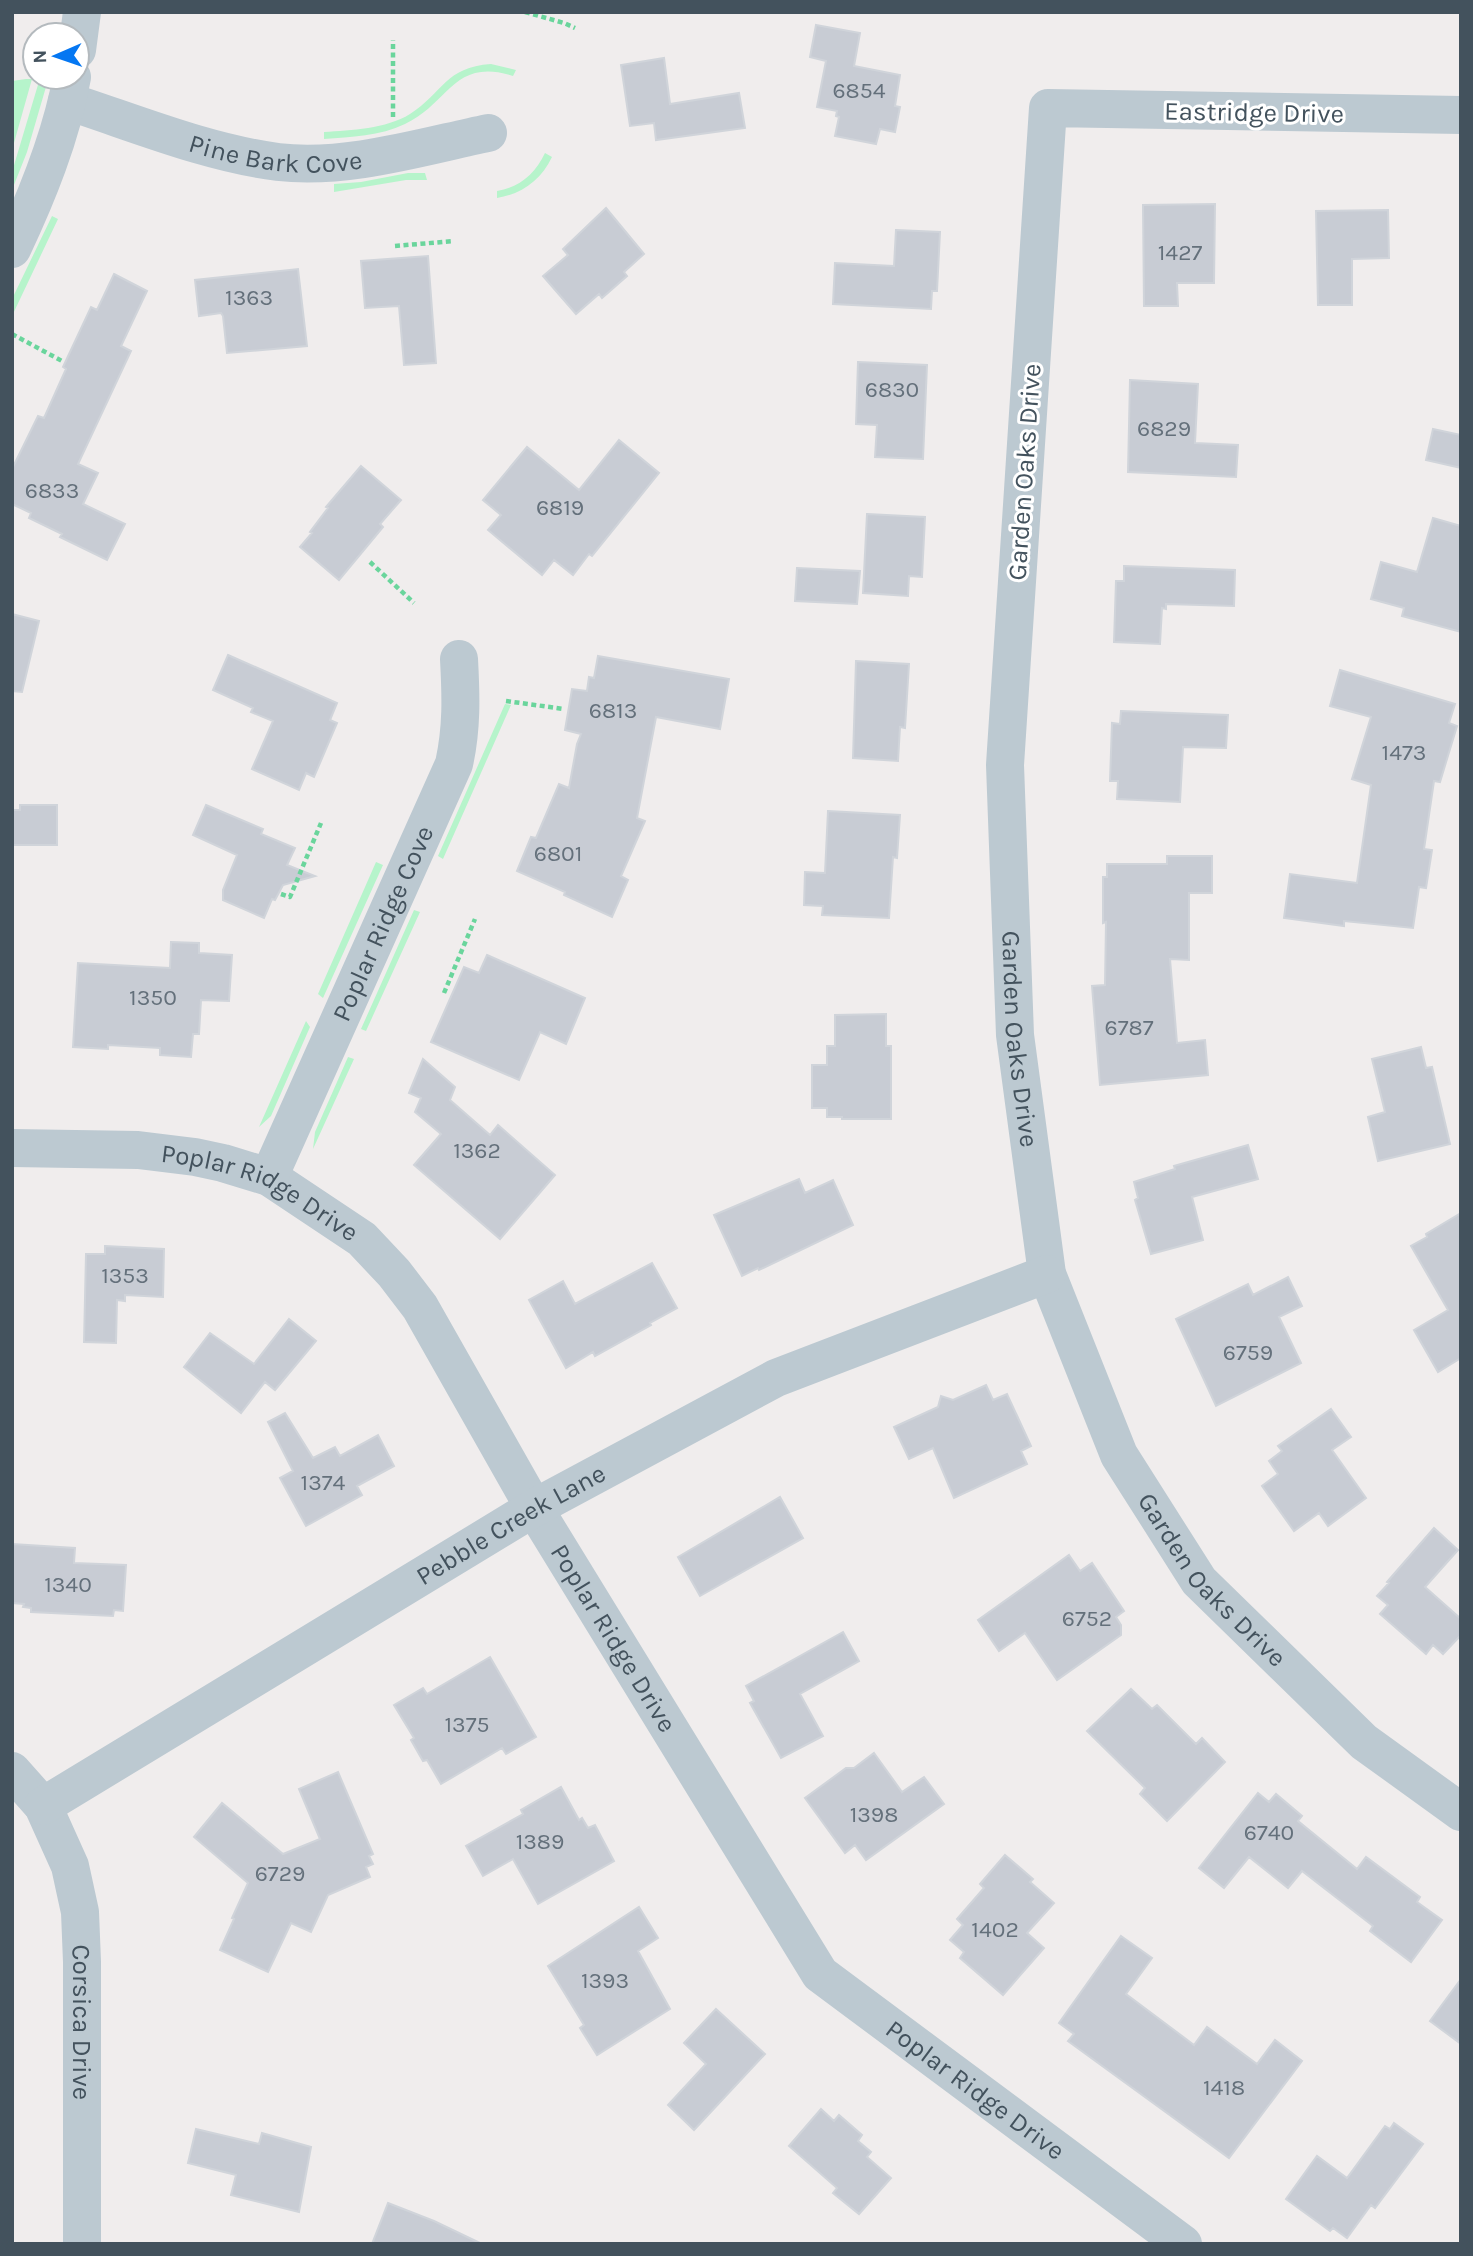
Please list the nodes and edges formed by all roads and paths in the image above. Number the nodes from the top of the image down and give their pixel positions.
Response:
1 (525, 12) edge
2 (575, 28) dead end
3 (394, 40) dead end
4 (69, 91) edge
5 (75, 91) edge
6 (1048, 108) joint
7 (1461, 115) edge
8 (393, 117) dead end
9 (488, 133) dead end
10 (454, 241) dead end
11 (395, 246) dead end
12 (12, 249) edge
13 (12, 334) edge
14 (62, 360) dead end
15 (370, 562) dead end
16 (414, 603) dead end
17 (459, 659) dead end
18 (506, 701) dead end
19 (564, 709) dead end
20 (321, 823) dead end
21 (281, 894) dead end
22 (475, 919) dead end
23 (444, 993) dead end
24 (12, 1148) edge
25 (269, 1177) junction
26 (1046, 1274) junction
27 (534, 1508) junction
28 (12, 1771) edge
29 (43, 1805) junction
30 (1461, 1812) edge
31 (82, 2244) edge
32 (1183, 2244) edge

1 - 2 path
3 - 8 path
4 - 12 street
5 - 9 street, Pine Bark Cove
6 - 7 street, Eastridge Drive
6 - 26 street, Garden Oaks Drive
10 - 11 path
13 - 14 path
15 - 16 path
17 - 25 street, Poplar Ridge Cove
18 - 19 path
20 - 21 path
22 - 23 path
24 - 25 street, Poplar Ridge Drive
25 - 27 street, Poplar Ridge Drive
26 - 27 street, Pebble Creek Lane
26 - 30 street, Garden Oaks Drive
27 - 29 street, Pebble Creek Lane
27 - 32 street, Poplar Ridge Drive
28 - 29 street
29 - 31 street, Corsica Drive

